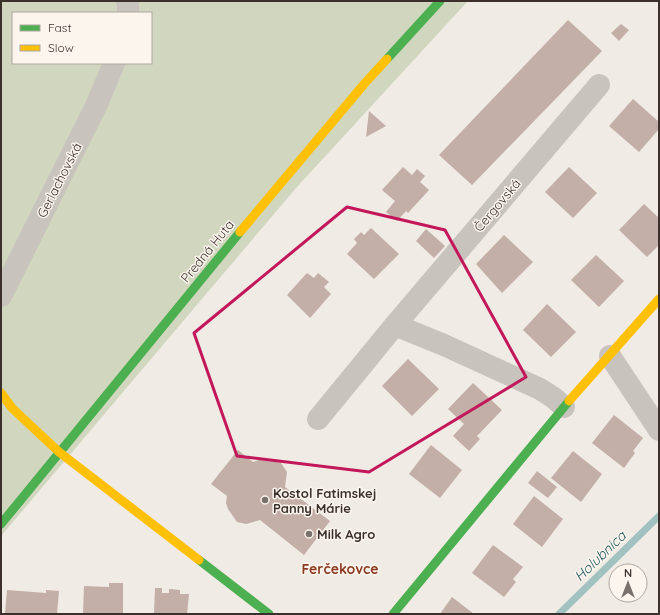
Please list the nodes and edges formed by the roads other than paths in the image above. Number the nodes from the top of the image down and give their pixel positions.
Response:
1 (127, 1) edge
2 (440, 1) edge
3 (128, 12) edge
4 (114, 64) edge
5 (599, 85) dead end
6 (1, 296) edge
7 (659, 299) edge
8 (395, 325) junction
9 (610, 356) junction
10 (1, 393) edge
11 (564, 407) junction
12 (318, 418) dead end
13 (659, 430) edge
14 (59, 452) junction
15 (1, 524) edge
16 (269, 614) edge
17 (393, 614) edge

1 - 3 street
2 - 14 street, Predná Huta
4 - 6 street, Gerlachovská
5 - 8 street, Čergovská
7 - 9 street
8 - 11 street
8 - 12 street, Čergovská
9 - 11 street
9 - 13 street
10 - 14 street
11 - 17 street
14 - 15 street, Predná Huta
14 - 16 street

